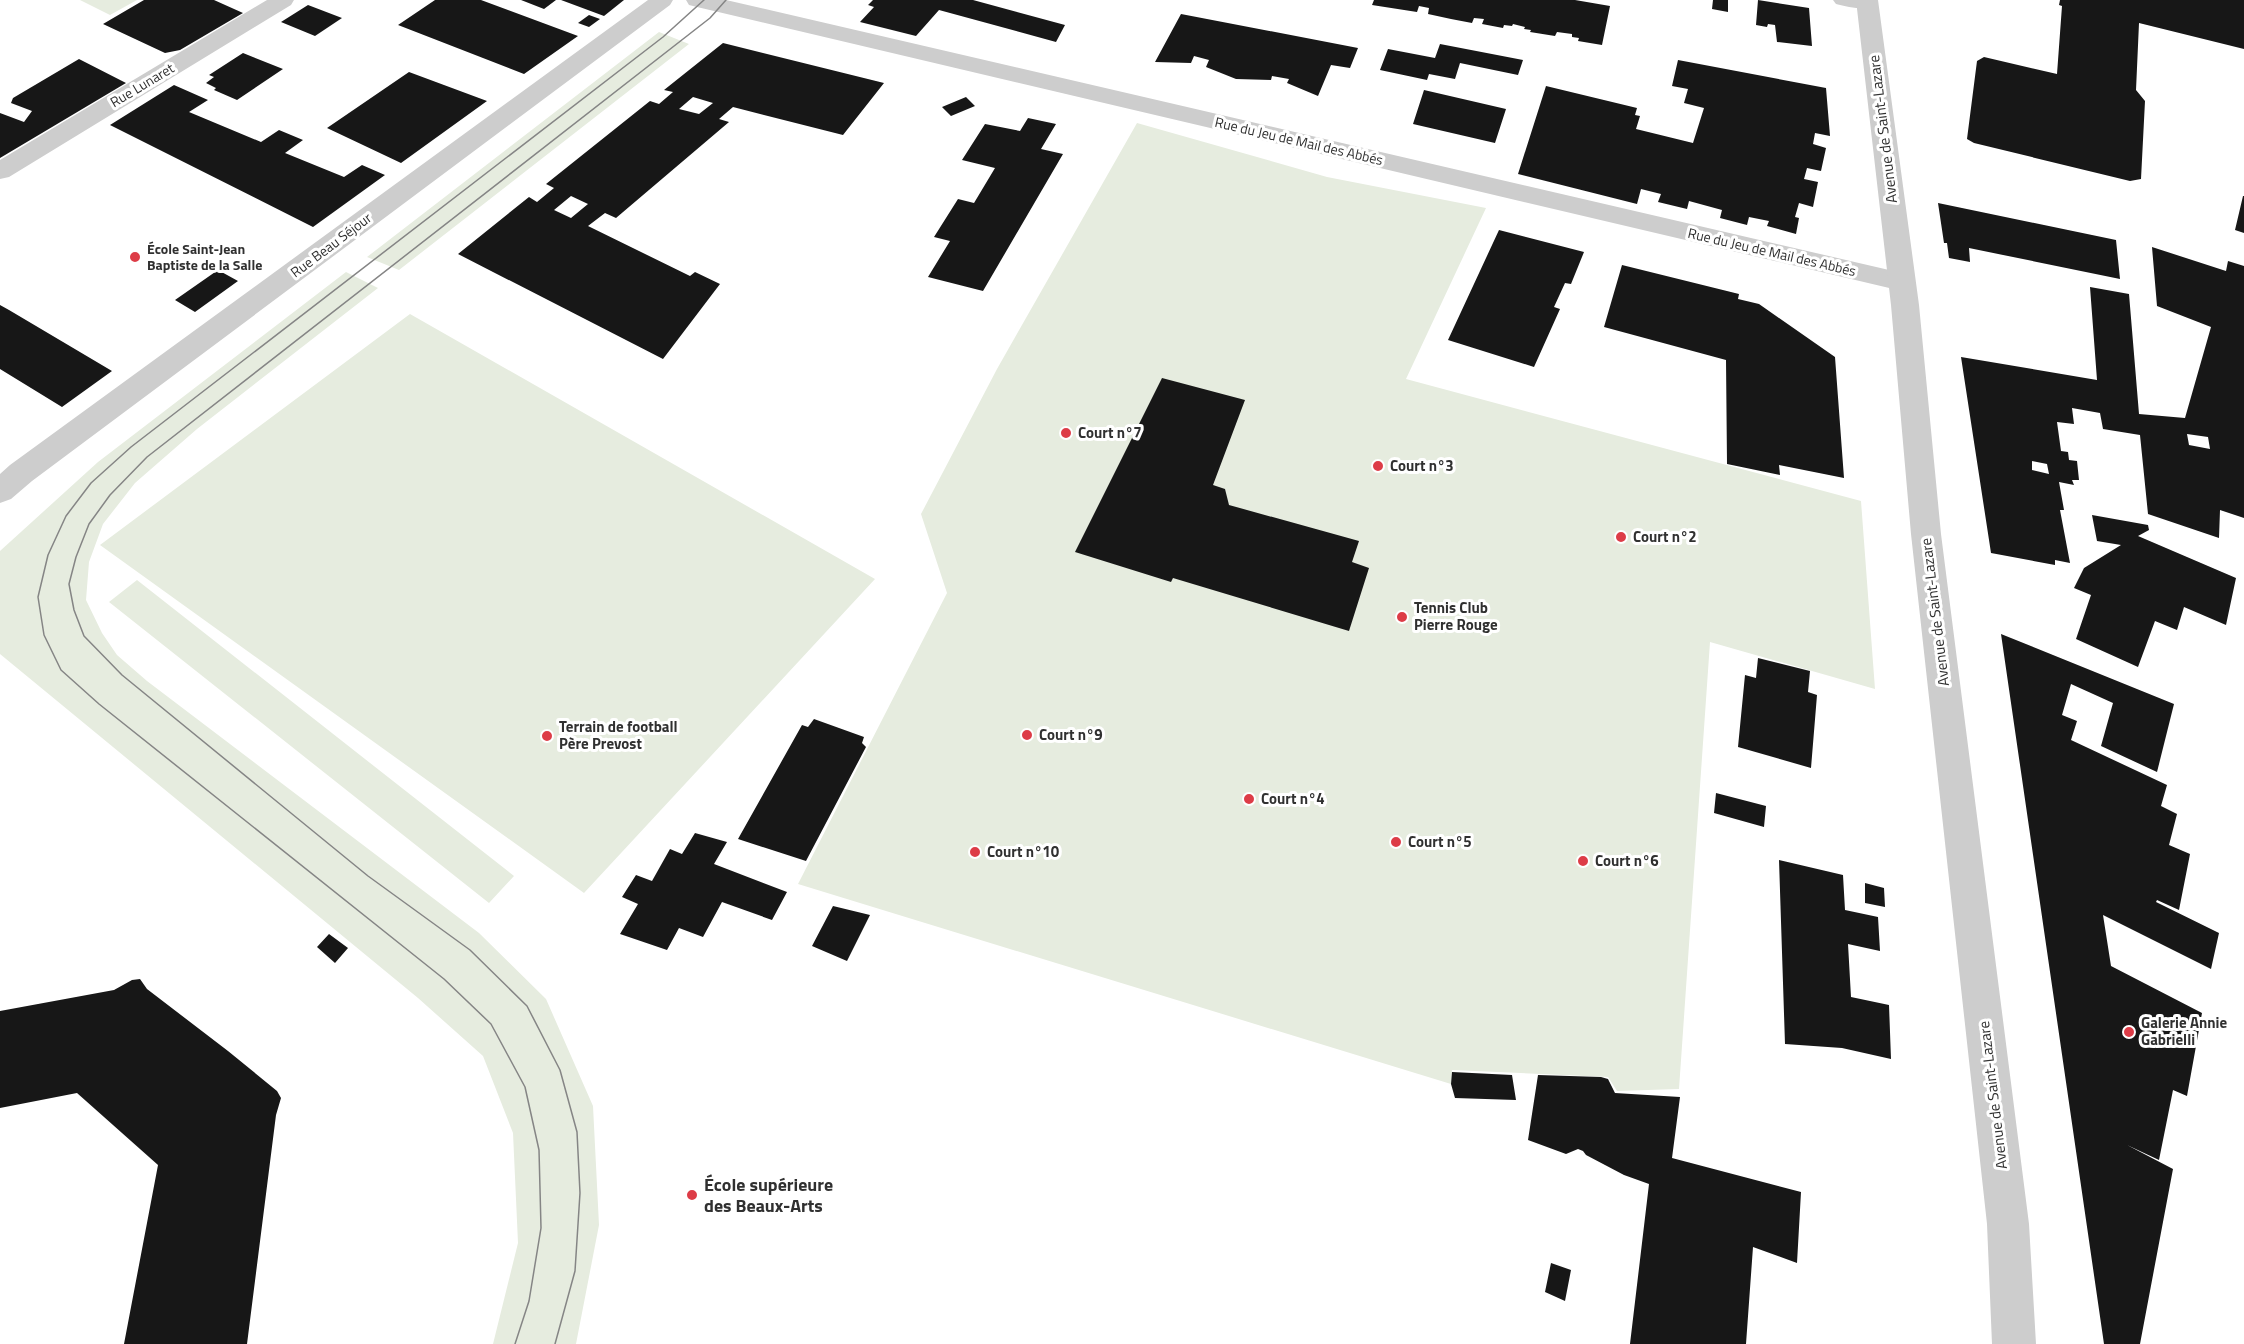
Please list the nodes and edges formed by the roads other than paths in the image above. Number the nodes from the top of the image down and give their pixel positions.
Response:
1 (283, 0) edge
2 (662, 0) edge
3 (697, 0) edge
4 (1859, 1) edge
5 (0, 171) edge
6 (1902, 282) junction
7 (0, 491) edge
8 (2008, 1224) junction
9 (2014, 1344) edge
10 (2037, 1344) edge

1 - 5 street, Rue Lunaret
2 - 7 street, Rue Beau Séjour
3 - 6 street, Rue du Jeu de Mail des Abbés
4 - 6 street, Avenue de Saint-Lazare
6 - 8 street, Avenue de Saint-Lazare
8 - 9 street, Avenue de Saint-Lazare
8 - 10 street, Avenue de Saint-Lazare

